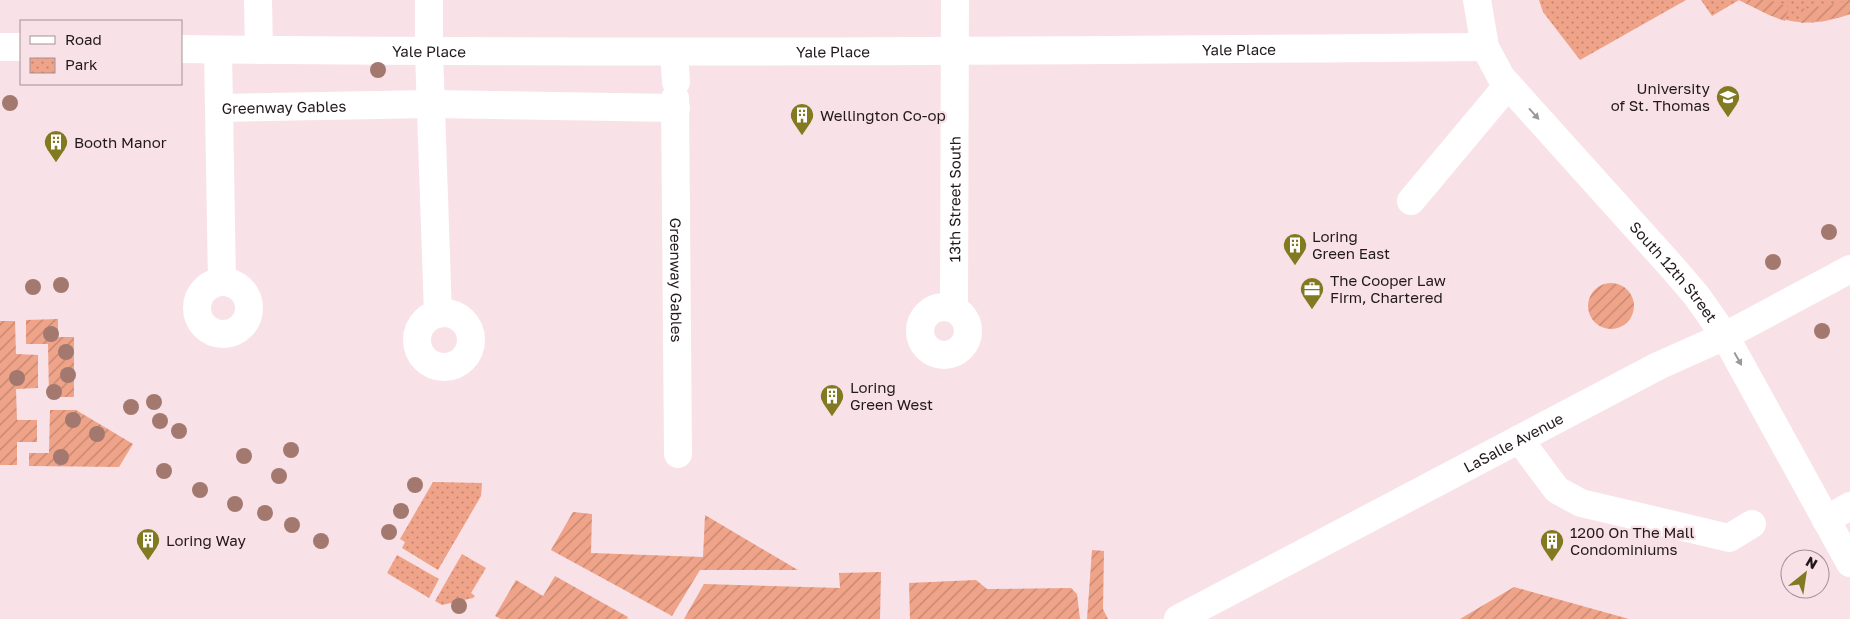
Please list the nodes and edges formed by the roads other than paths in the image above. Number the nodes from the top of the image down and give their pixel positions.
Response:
1 (258, 0) edge
2 (429, 0) edge
3 (955, 0) edge
4 (1477, 0) edge
5 (0, 47) edge
6 (20, 47) edge
7 (1486, 47) junction
8 (182, 49) edge
9 (218, 50) junction
10 (259, 50) junction
11 (429, 52) junction
12 (674, 52) junction
13 (955, 52) junction
14 (1508, 85) junction
15 (676, 96) junction
16 (431, 104) junction
17 (219, 108) junction
18 (1411, 201) dead end
19 (1850, 268) edge
20 (222, 282) dead end
21 (954, 309) dead end
22 (438, 314) dead end
23 (1725, 336) junction
24 (1519, 439) junction
25 (678, 454) dead end
26 (1850, 506) edge
27 (1826, 520) junction
28 (1752, 524) dead end
29 (1850, 563) edge
30 (1178, 619) edge

1 - 10 street
2 - 11 street
3 - 13 street, 13th Street South
4 - 7 street, South 12th Street
5 - 6 street
7 - 13 street, Yale Place
7 - 14 street, South 12th Street
8 - 9 street, Yale Place
9 - 10 street, Yale Place
9 - 17 street
10 - 11 street, Yale Place
11 - 12 street, Yale Place
11 - 16 street
12 - 13 street, Yale Place
12 - 15 street, Greenway Gables
13 - 21 street, 13th Street South
14 - 18 street
14 -> 23 street, South 12th Street
15 - 16 street, Greenway Gables
15 - 25 street, Greenway Gables
16 - 17 street, Greenway Gables
16 - 22 street
17 - 20 street, Greenway Gables
19 - 23 street, LaSalle Avenue
23 - 24 street, LaSalle Avenue
23 -> 27 street, South 12th Street
24 - 28 street
24 - 30 street, LaSalle Avenue
26 - 27 street
27 - 29 street, South 12th Street

